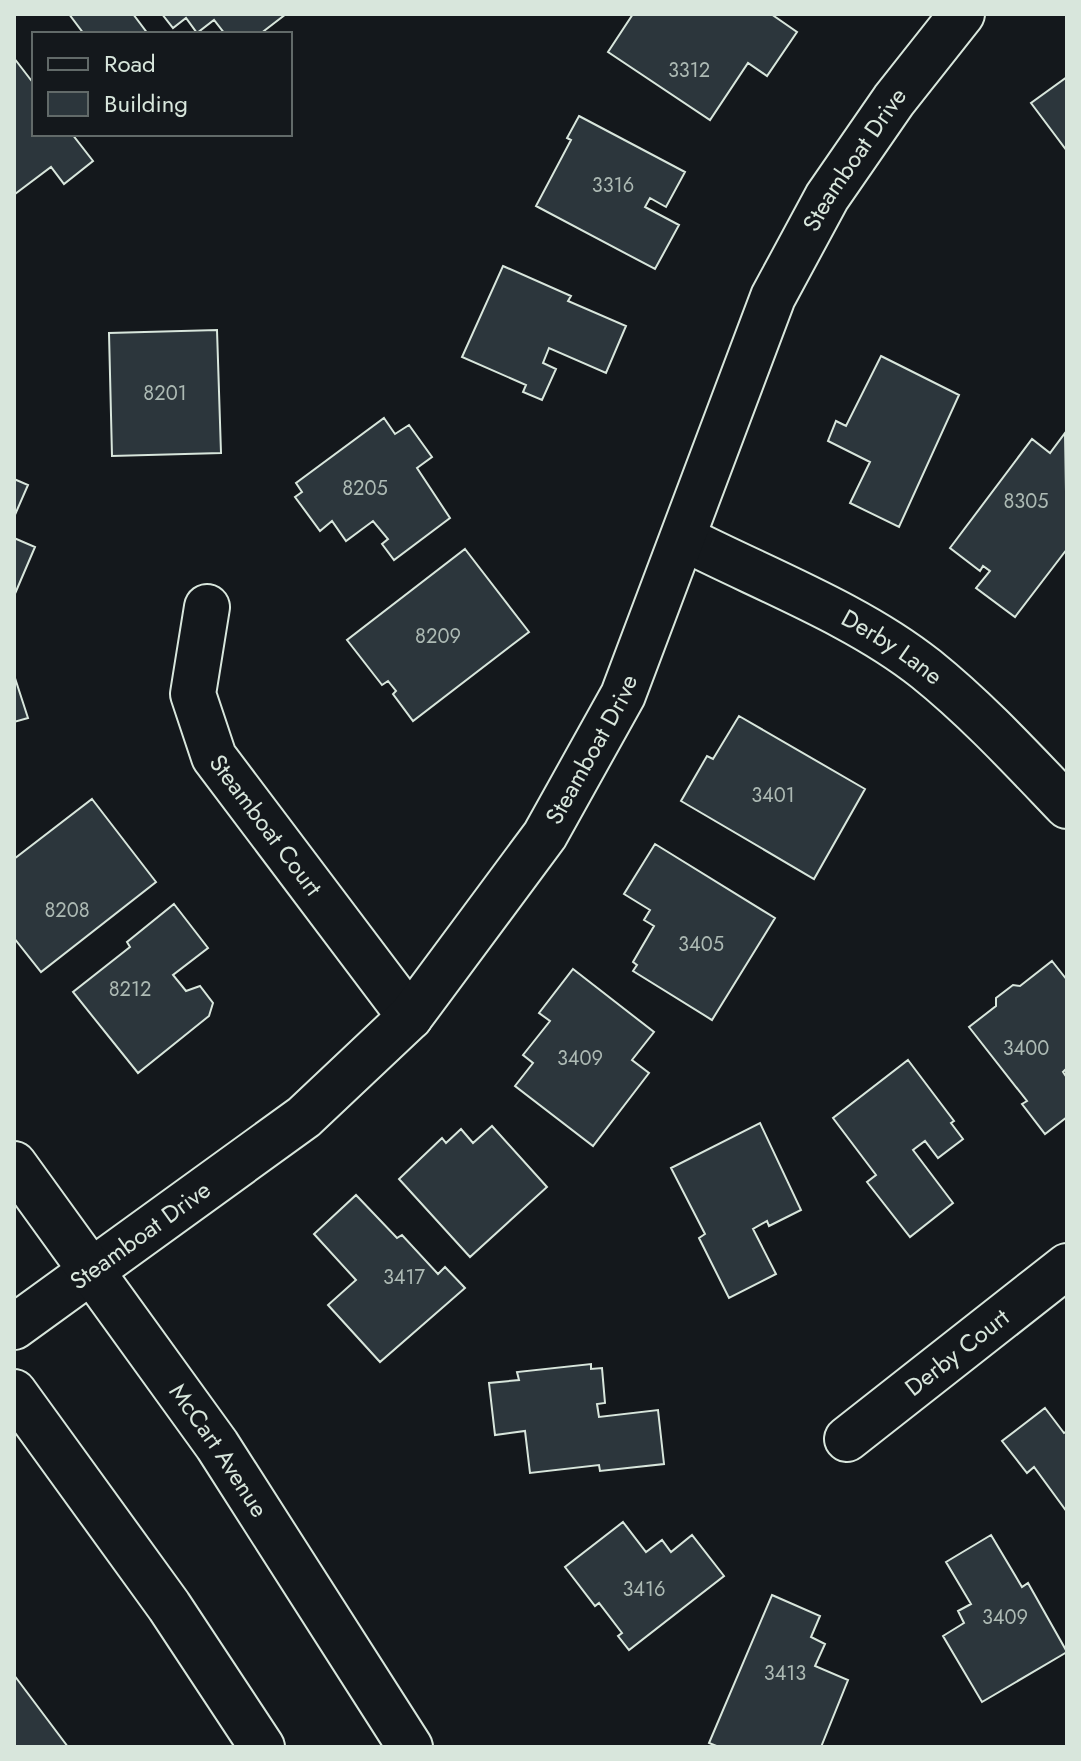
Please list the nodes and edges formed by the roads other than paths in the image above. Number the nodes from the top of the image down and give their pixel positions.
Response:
1 (962, 14) edge
2 (683, 538) junction
3 (207, 607) dead end
4 (1067, 806) edge
5 (410, 1017) junction
6 (14, 1164) edge
7 (1067, 1266) edge
8 (90, 1270) junction
9 (14, 1327) edge
10 (14, 1392) edge
11 (847, 1439) dead end
12 (262, 1747) edge
13 (410, 1747) edge

1 - 2 street, Steamboat Drive
2 - 4 street, Derby Lane
2 - 5 street, Steamboat Drive
3 - 5 street, Steamboat Court
5 - 8 street, Steamboat Drive
6 - 8 street, McCart Avenue
7 - 11 street, Derby Court
8 - 9 street, Steamboat Drive
8 - 13 street, McCart Avenue
10 - 12 street

